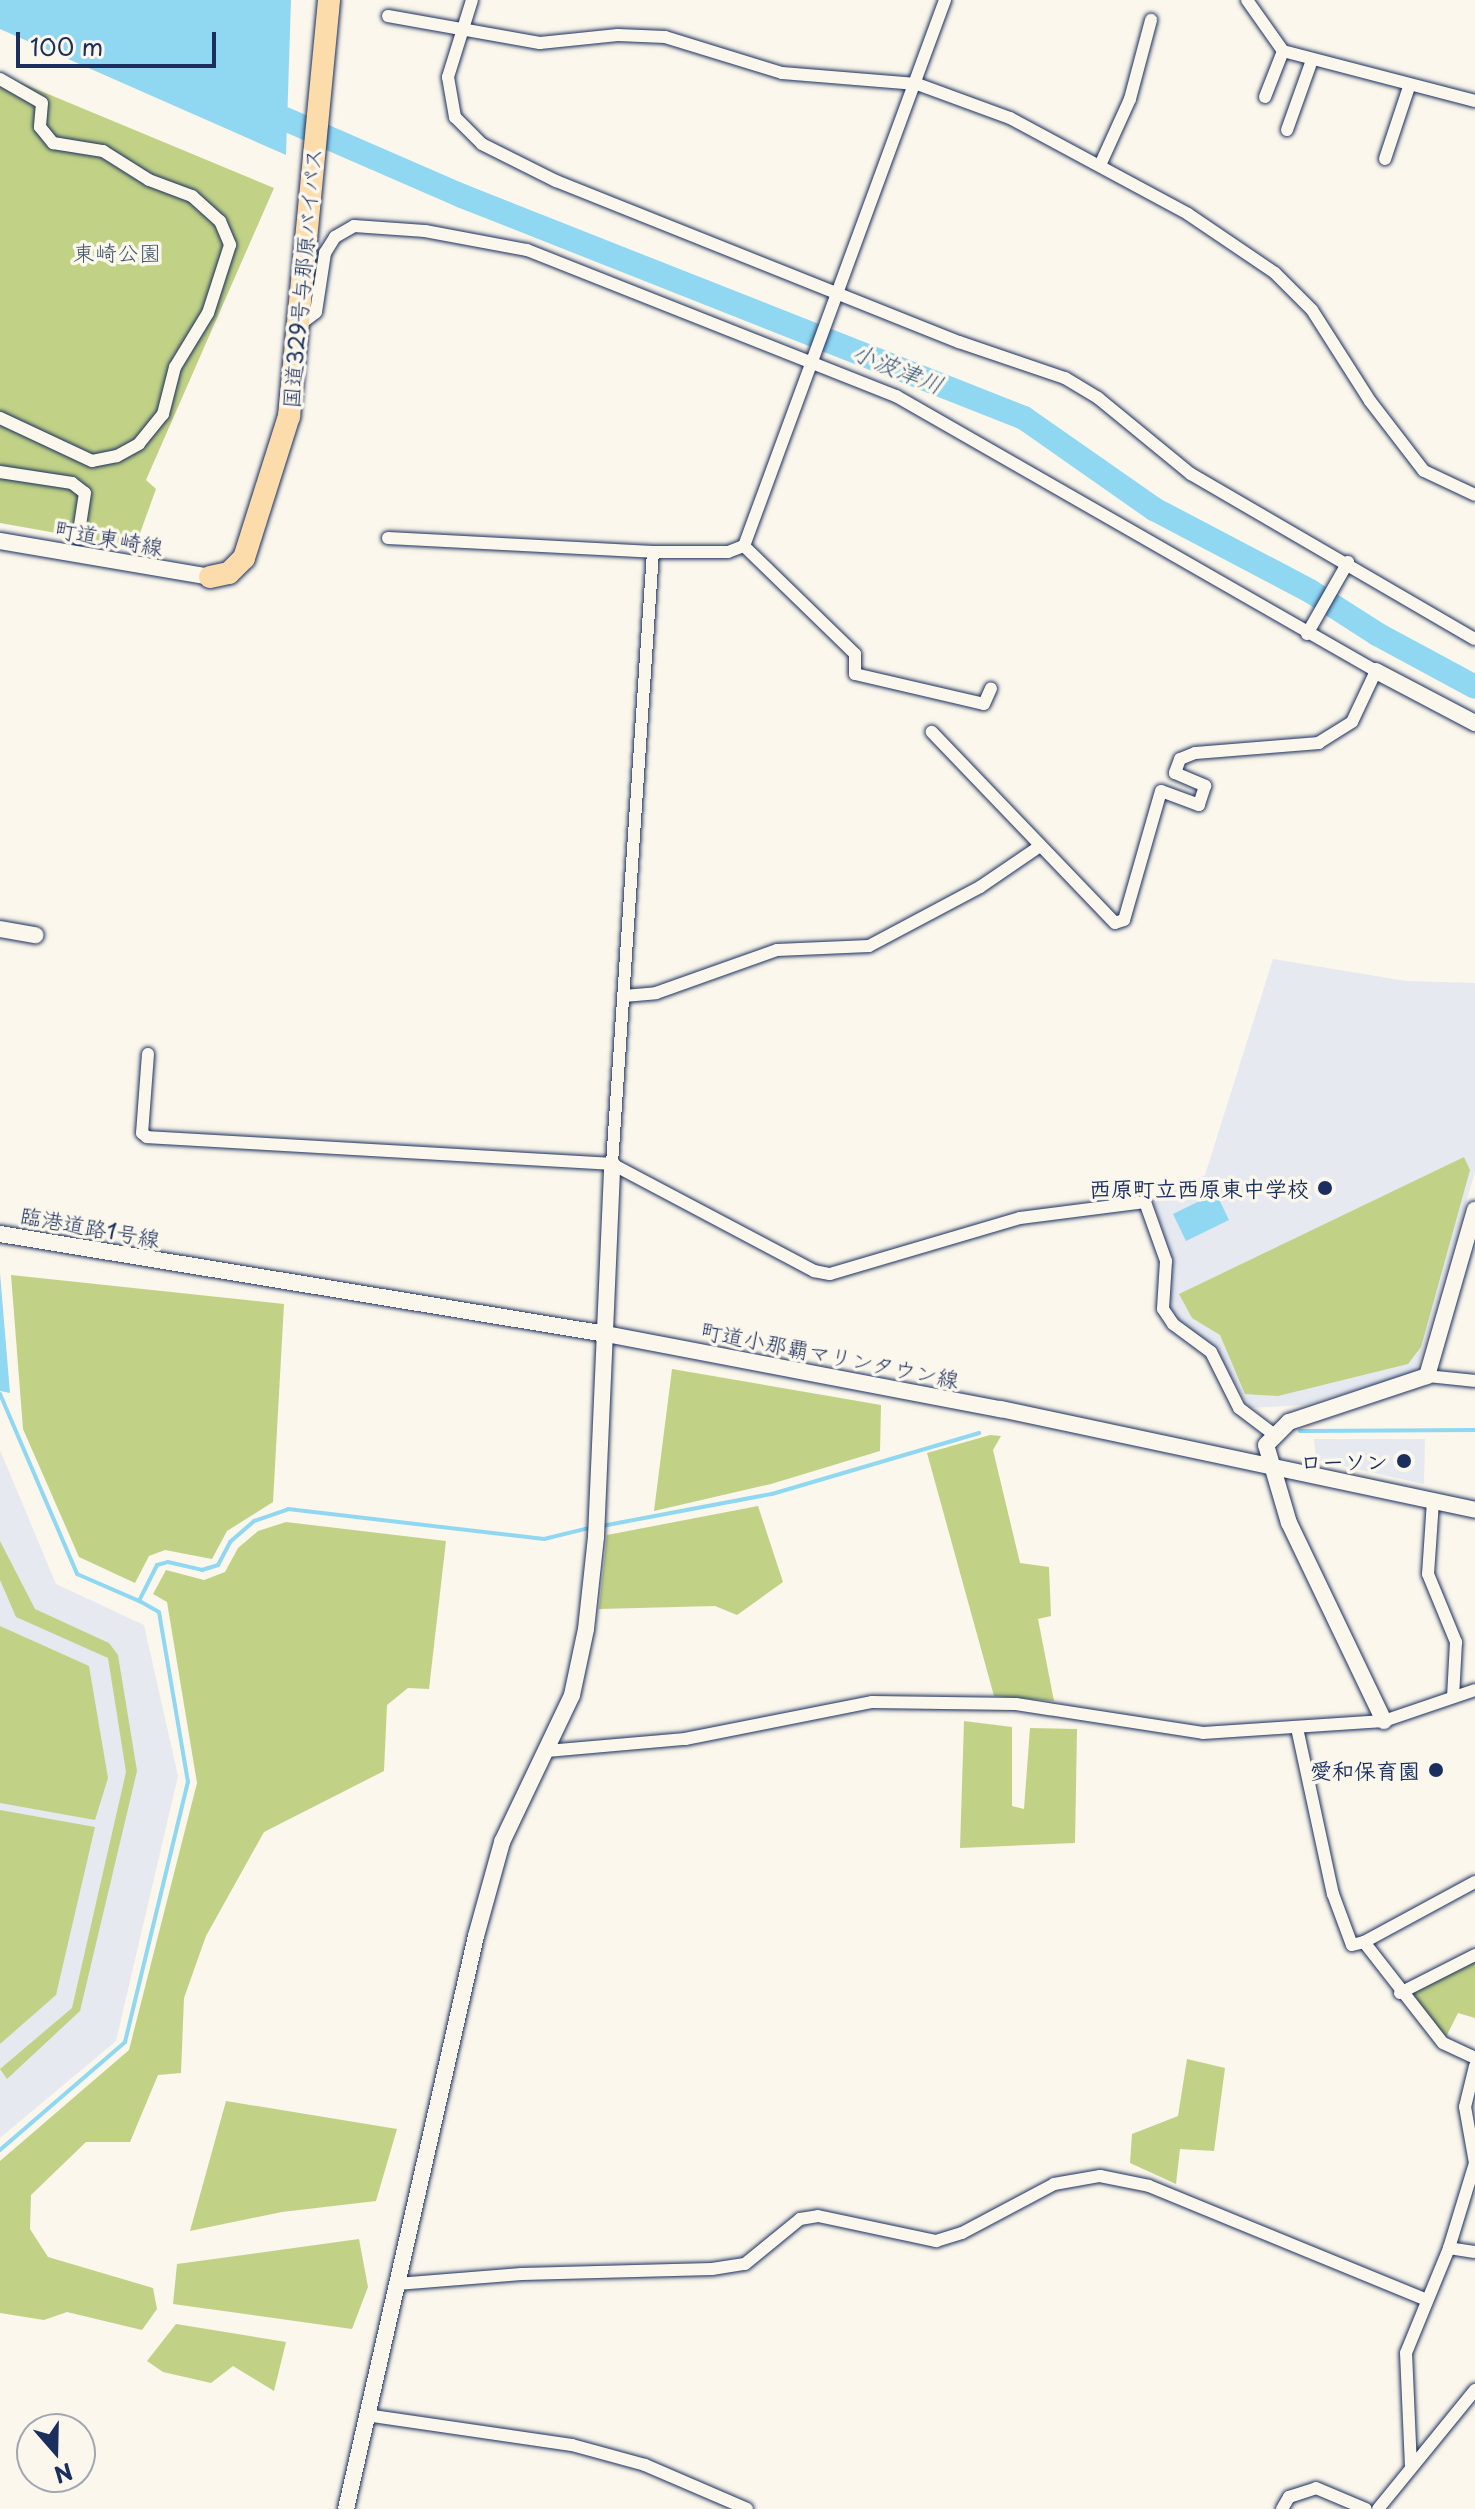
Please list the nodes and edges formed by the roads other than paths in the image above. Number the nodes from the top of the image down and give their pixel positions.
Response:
1 (329, 0) edge
2 (472, 0) edge
3 (945, 0) edge
4 (1247, 0) edge
5 (388, 16) dead end
6 (1151, 20) dead end
7 (462, 27) junction
8 (1283, 51) junction
9 (1312, 60) junction
10 (0, 79) edge
11 (917, 84) junction
12 (1409, 87) junction
13 (1265, 97) dead end
14 (1475, 101) edge
15 (1287, 130) dead end
16 (1385, 159) dead end
17 (1101, 163) junction
18 (836, 290) junction
19 (299, 325) junction
20 (812, 354) junction
21 (0, 418) edge
22 (82, 458) junction
23 (0, 472) edge
24 (72, 483) junction
25 (1475, 495) edge
26 (78, 538) dead end
27 (388, 538) dead end
28 (0, 541) edge
29 (744, 546) junction
30 (653, 552) junction
31 (1346, 566) junction
32 (210, 577) joint
33 (1310, 628) junction
34 (1475, 639) edge
35 (1376, 671) junction
36 (991, 688) dead end
37 (1475, 723) edge
38 (932, 732) dead end
39 (1040, 846) junction
40 (0, 929) edge
41 (35, 935) dead end
42 (624, 996) junction
43 (148, 1054) dead end
44 (612, 1164) junction
45 (1475, 1210) edge
46 (0, 1234) edge
47 (173, 1263) joint
48 (606, 1334) junction
49 (1427, 1376) junction
50 (1475, 1381) edge
51 (1272, 1433) junction
52 (1269, 1467) junction
53 (1433, 1501) junction
54 (1475, 1510) edge
55 (1475, 1690) edge
56 (1453, 1697) junction
57 (1384, 1721) junction
58 (1297, 1728) junction
59 (547, 1751) junction
60 (1475, 1882) edge
61 (1364, 1942) junction
62 (1475, 1955) edge
63 (1400, 1993) junction
64 (1475, 2058) edge
65 (1475, 2066) edge
66 (1449, 2248) junction
67 (1475, 2252) edge
68 (397, 2284) junction
69 (1427, 2300) junction
70 (1474, 2395) edge
71 (366, 2415) junction
72 (1411, 2467) junction
73 (346, 2509) edge
74 (747, 2509) edge
75 (1282, 2509) edge
76 (1366, 2509) edge
77 (1378, 2509) edge

1 - 19 highway, 国道329号与那原バイパス
2 - 7 street
3 - 11 street
4 - 8 street
5 - 7 street
6 - 17 street
7 - 11 street
7 - 18 street
8 - 9 street
8 - 13 street
9 - 12 street
9 - 15 street
10 - 22 street
11 - 17 street
11 - 18 street
12 - 14 street
12 - 16 street
17 - 25 street
18 - 20 street
18 - 31 street
19 - 20 street
19 - 32 highway, 国道329号与那原バイパス
20 - 29 street
20 - 33 street
21 - 22 street
22 - 24 street
23 - 24 street
24 - 26 street
27 - 30 street
28 - 32 street, 町道東崎線
29 - 30 street
29 - 36 street
30 - 42 street
31 - 33 street
31 - 34 street
33 - 35 street
35 - 37 street
35 - 39 street
38 - 39 street
39 - 42 street
40 - 41 street
42 - 44 street
43 - 44 street
44 - 48 street
44 - 51 street
45 - 49 street
46 - 47 street, 臨港道路1号線
47 - 48 street, 町道小那覇マリンタウン線
48 - 52 street, 町道小那覇マリンタウン線
48 - 59 street
49 - 50 street
49 - 51 street
51 - 52 street
52 - 53 street, 町道小那覇マリンタウン線
52 - 57 street
53 - 54 street, 町道小那覇マリンタウン線
53 - 56 street
55 - 56 street
56 - 57 street
57 - 58 street
58 - 59 street
58 - 61 street
59 - 68 street
60 - 61 street
61 - 63 street
62 - 63 street
63 - 64 street
65 - 66 street
66 - 67 street
66 - 69 street
68 - 69 street
68 - 71 street
69 - 72 street
70 - 72 street
71 - 73 street
71 - 74 street
72 - 77 street
75 - 76 street

